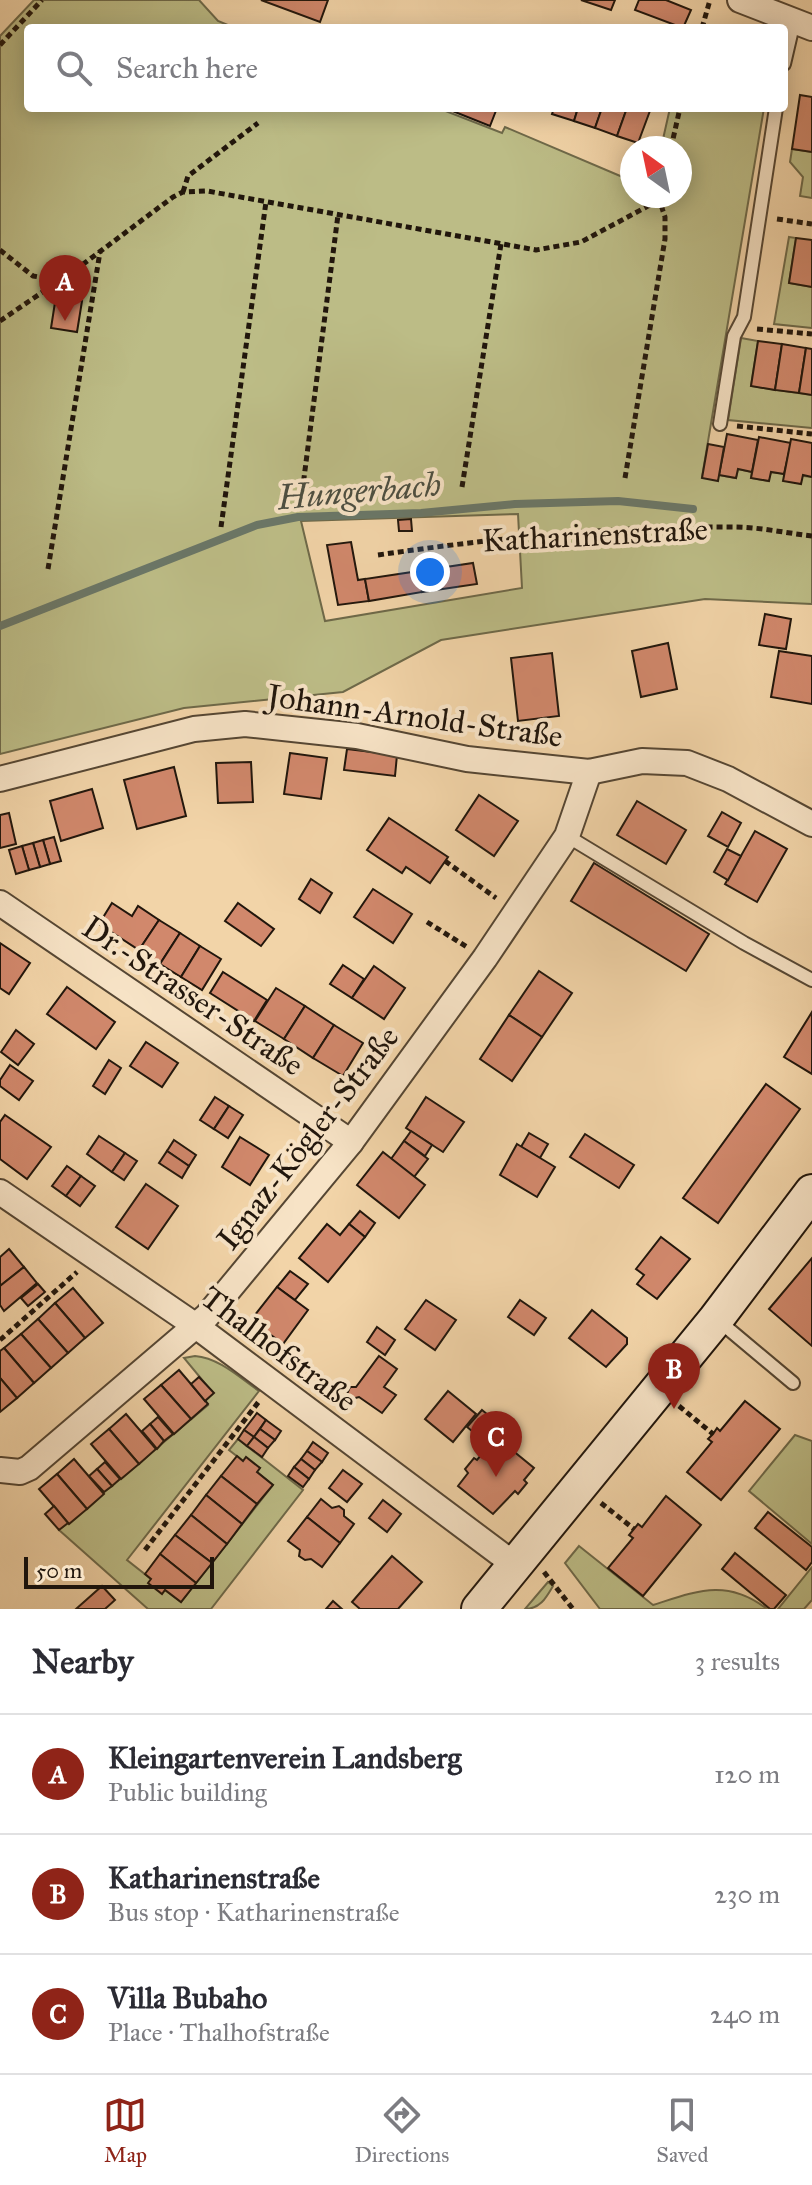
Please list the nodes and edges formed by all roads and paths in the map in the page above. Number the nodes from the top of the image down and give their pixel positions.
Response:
1 (42, 0) edge
2 (710, 0) edge
3 (740, 0) edge
4 (703, 24) edge
5 (803, 24) edge
6 (0, 45) edge
7 (788, 56) edge
8 (679, 112) edge
9 (775, 112) edge
10 (258, 123) dead end
11 (674, 136) edge
12 (183, 192) junction
13 (266, 202) junction
14 (640, 208) edge
15 (662, 208) edge
16 (338, 215) junction
17 (759, 216) junction
18 (812, 224) edge
19 (501, 244) junction
20 (0, 250) edge
21 (101, 251) junction
22 (58, 280) junction
23 (0, 321) edge
24 (738, 327) junction
25 (812, 334) edge
26 (720, 424) joint
27 (812, 434) edge
28 (625, 478) dead end
29 (462, 487) dead end
30 (301, 501) dead end
31 (221, 527) dead end
32 (812, 536) edge
33 (378, 555) dead end
34 (48, 569) dead end
35 (589, 772) junction
36 (0, 779) edge
37 (812, 824) edge
38 (567, 836) junction
39 (445, 861) dead end
40 (0, 903) edge
41 (515, 912) junction
42 (427, 922) dead end
43 (485, 958) junction
44 (812, 980) edge
45 (351, 1142) junction
46 (0, 1192) edge
47 (812, 1192) edge
48 (95, 1256) junction
49 (716, 1319) junction
50 (196, 1326) junction
51 (0, 1340) edge
52 (273, 1383) junction
53 (793, 1383) dead end
54 (686, 1412) dead end
55 (713, 1434) dead end
56 (0, 1470) edge
57 (608, 1508) dead end
58 (634, 1529) dead end
59 (145, 1550) dead end
60 (529, 1569) junction
61 (479, 1609) edge
62 (573, 1609) edge

1 - 6 path
2 - 4 path
3 - 5 street
5 - 7 lane
8 - 11 path
9 - 17 lane
10 - 12 path
12 - 13 path
12 - 21 path
13 - 16 path
13 - 31 path
14 - 19 path
15 - 28 path
16 - 19 path
16 - 30 path
17 - 18 path
17 - 24 lane
19 - 29 path
20 - 22 path
21 - 22 path
21 - 34 path
22 - 23 path
24 - 25 path
24 - 26 lane
26 - 27 path
32 - 33 path, Katharinenstraße
35 - 36 street, Johann-Arnold-Straße
35 - 37 street, Johann-Arnold-Straße
35 - 38 street, Ignaz-Kögler-Straße
38 - 41 street, Ignaz-Kögler-Straße
38 - 44 lane
39 - 41 path
40 - 45 street, Dr.-Strasser-Straße
41 - 43 street, Ignaz-Kögler-Straße
42 - 43 path
43 - 45 street, Ignaz-Kögler-Straße
45 - 50 street, Ignaz-Kögler-Straße
46 - 48 street, Thalhofstraße
47 - 49 main road
48 - 50 street, Thalhofstraße
48 - 51 path
49 - 53 lane
49 - 60 main road
50 - 52 street, Thalhofstraße
50 - 56 street, Ignaz-Kögler-Straße
52 - 59 path
52 - 60 street, Thalhofstraße
54 - 55 path
57 - 58 path
60 - 61 main road
60 - 62 path

